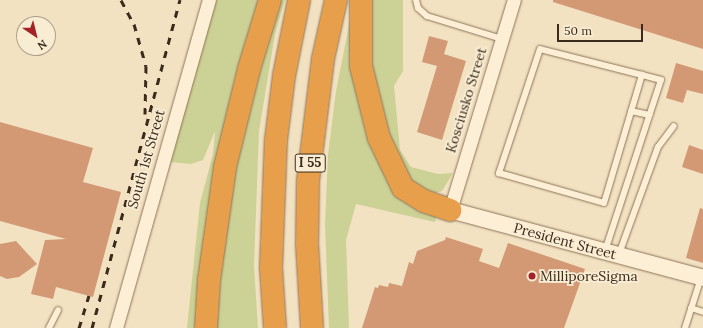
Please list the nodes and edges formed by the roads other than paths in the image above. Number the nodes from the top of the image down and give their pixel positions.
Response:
1 (209, 0) edge
2 (270, 0) edge
3 (299, 0) edge
4 (336, 0) edge
5 (361, 0) edge
6 (416, 0) edge
7 (514, 0) edge
8 (502, 39) junction
9 (642, 75) junction
10 (631, 111) junction
11 (650, 115) junction
12 (674, 126) dead end
13 (450, 210) junction
14 (612, 254) junction
15 (702, 278) edge
16 (691, 308) junction
17 (58, 310) dead end
18 (703, 312) edge
19 (49, 328) edge
20 (116, 328) edge
21 (206, 328) edge
22 (275, 328) edge
23 (312, 328) edge
24 (685, 328) edge

1 - 20 street, South 1st Street
2 - 21 highway
3 - 22 highway, I 55
4 - 23 highway, I 55
5 - 13 highway
6 - 8 lane
7 - 8 street, Kosciusko Street
8 - 13 street, Kosciusko Street
9 - 10 lane
9 - 10 lane
9 - 11 lane
10 - 11 lane
11 - 14 lane
12 - 14 lane
13 - 14 street, President Street
14 - 15 street, President Street
15 - 16 lane
16 - 18 lane
16 - 24 lane
17 - 19 lane

